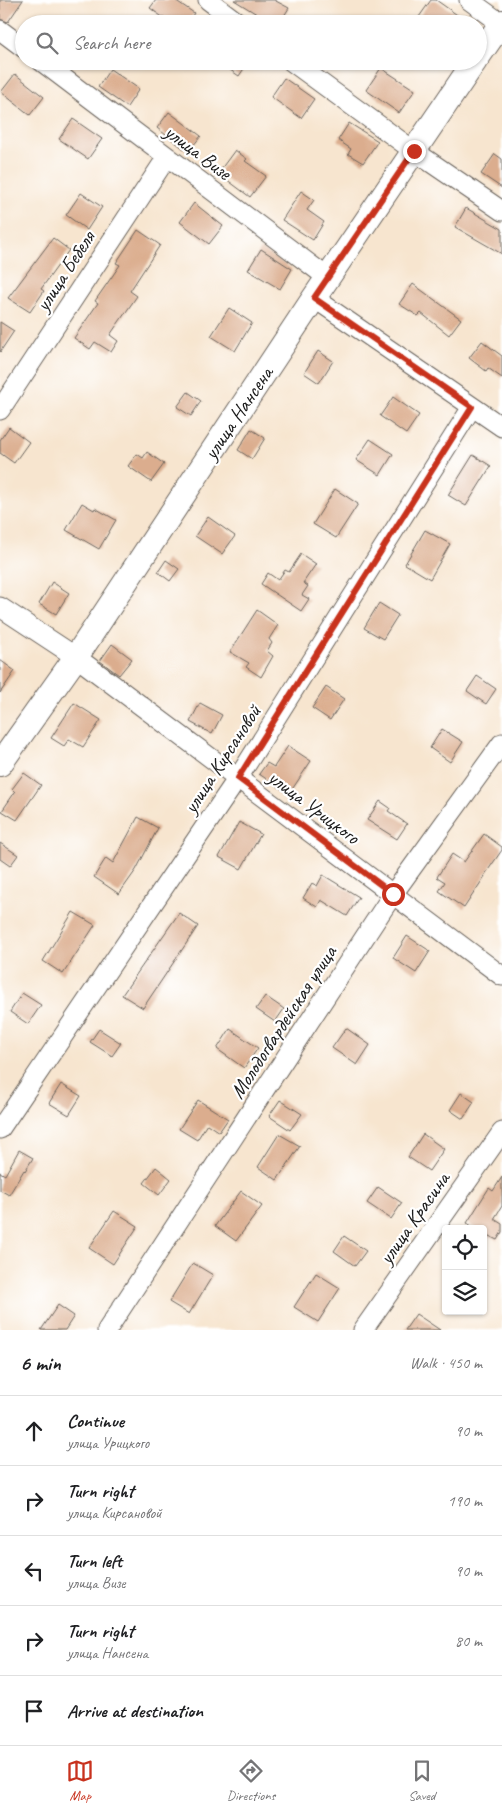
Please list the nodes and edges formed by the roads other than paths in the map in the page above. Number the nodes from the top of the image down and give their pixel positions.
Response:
1 (208, 0) edge
2 (469, 0) edge
3 (228, 15) edge
4 (502, 23) edge
5 (0, 30) edge
6 (15, 41) edge
7 (487, 44) edge
8 (53, 70) edge
9 (303, 70) edge
10 (469, 70) edge
11 (414, 151) junction
12 (167, 157) junction
13 (502, 211) edge
14 (328, 278) junction
15 (314, 298) junction
16 (472, 407) junction
17 (0, 410) edge
18 (502, 427) edge
19 (0, 607) edge
20 (76, 656) junction
21 (502, 743) edge
22 (0, 764) edge
23 (238, 778) junction
24 (393, 894) junction
25 (502, 976) edge
26 (0, 1129) edge
27 (502, 1132) edge
28 (107, 1330) edge
29 (363, 1330) edge

1 - 3 street
2 - 4 street
4 - 7 main road
5 - 6 street
8 - 12 street, улица Визе
9 - 11 street
10 - 11 main road, улица Нансена
11 - 13 street
11 - 14 main road, улица Нансена
12 - 14 street, улица Визе
12 - 17 street, улица Бебеля
14 - 15 main road, улица Нансена
15 - 16 street
15 - 20 main road, улица Нансена
16 - 18 street
16 - 23 street, улица Кирсановой
19 - 20 street, улица Урицкого
20 - 22 main road, улица Нансена
20 - 23 street, улица Урицкого
21 - 24 street, Молодогвардейская улица
23 - 24 street, улица Урицкого
23 - 26 street, улица Кирсановой
24 - 25 street, улица Урицкого
24 - 28 street, Молодогвардейская улица
27 - 29 street, улица Красина

